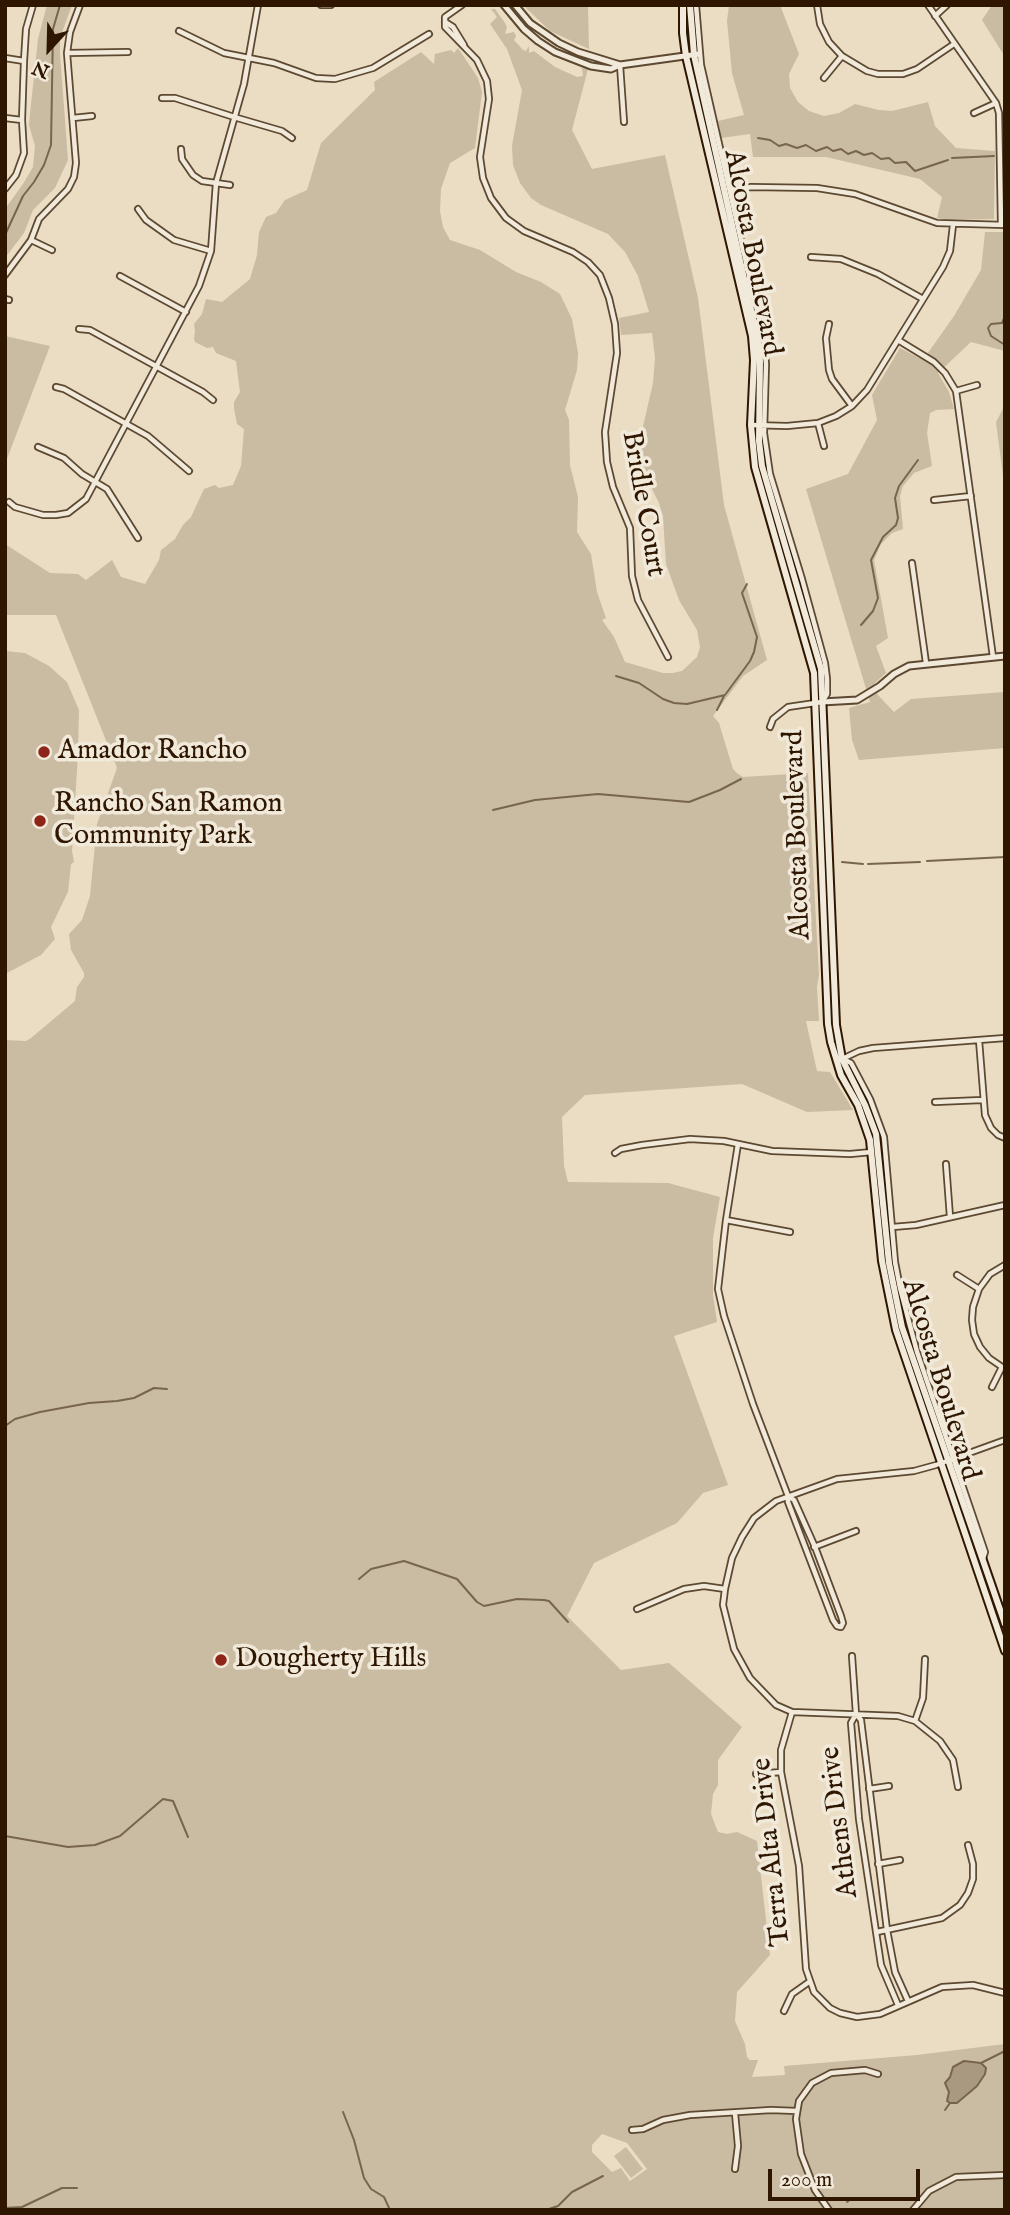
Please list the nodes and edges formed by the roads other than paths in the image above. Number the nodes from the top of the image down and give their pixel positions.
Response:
1 (33, 5) edge
2 (80, 5) edge
3 (258, 5) edge
4 (321, 5) edge
5 (331, 5) edge
6 (462, 5) edge
7 (504, 5) edge
8 (515, 5) edge
9 (683, 5) edge
10 (690, 5) edge
11 (696, 5) edge
12 (817, 5) edge
13 (928, 5) edge
14 (947, 5) edge
15 (934, 16) junction
16 (179, 31) dead end
17 (429, 34) dead end
18 (954, 44) junction
19 (128, 52) dead end
20 (67, 53) junction
21 (693, 55) junction
22 (842, 56) junction
23 (5, 58) edge
24 (250, 59) junction
25 (24, 61) junction
26 (620, 65) junction
27 (824, 78) dead end
28 (162, 98) dead end
29 (996, 103) junction
30 (974, 113) dead end
31 (92, 116) dead end
32 (234, 117) junction
33 (5, 118) edge
34 (73, 118) junction
35 (22, 120) junction
36 (624, 122) dead end
37 (292, 138) dead end
38 (181, 149) dead end
39 (216, 183) junction
40 (230, 185) dead end
41 (5, 189) edge
42 (724, 192) junction
43 (138, 209) dead end
44 (953, 225) junction
45 (1003, 225) edge
46 (31, 240) junction
47 (52, 250) dead end
48 (211, 251) junction
49 (811, 257) dead end
50 (5, 275) edge
51 (120, 276) dead end
52 (923, 299) junction
53 (186, 312) junction
54 (829, 324) dead end
55 (79, 330) dead end
56 (898, 340) junction
57 (156, 365) junction
58 (977, 385) dead end
59 (56, 387) dead end
60 (956, 391) junction
61 (213, 400) dead end
62 (852, 405) junction
63 (818, 423) junction
64 (126, 424) junction
65 (751, 425) junction
66 (762, 425) junction
67 (824, 446) dead end
68 (38, 447) dead end
69 (189, 471) dead end
70 (95, 482) junction
71 (971, 496) junction
72 (934, 500) dead end
73 (9, 502) dead end
74 (138, 538) dead end
75 (912, 563) dead end
76 (1005, 656) edge
77 (668, 657) dead end
78 (993, 657) junction
79 (926, 663) junction
80 (818, 702) junction
81 (770, 727) dead end
82 (1005, 1038) edge
83 (979, 1040) junction
84 (839, 1060) junction
85 (982, 1100) junction
86 (935, 1102) dead end
87 (1005, 1138) edge
88 (738, 1144) junction
89 (876, 1151) junction
90 (615, 1153) dead end
91 (946, 1164) dead end
92 (1005, 1205) edge
93 (950, 1217) junction
94 (726, 1220) junction
95 (886, 1228) junction
96 (790, 1232) dead end
97 (1005, 1265) edge
98 (957, 1275) dead end
99 (979, 1289) junction
100 (1003, 1368) edge
101 (992, 1387) dead end
102 (1005, 1440) edge
103 (948, 1461) junction
104 (789, 1496) junction
105 (856, 1531) dead end
106 (815, 1547) junction
107 (807, 1550) junction
108 (829, 1581) junction
109 (820, 1584) junction
110 (725, 1589) junction
111 (637, 1609) dead end
112 (1005, 1624) edge
113 (1002, 1636) edge
114 (1005, 1651) edge
115 (852, 1656) dead end
116 (925, 1659) dead end
117 (792, 1712) junction
118 (856, 1714) junction
119 (915, 1721) junction
120 (781, 1772) junction
121 (756, 1774) dead end
122 (888, 1786) dead end
123 (958, 1787) dead end
124 (869, 1789) junction
125 (968, 1845) dead end
126 (900, 1860) dead end
127 (878, 1864) junction
128 (887, 1930) junction
129 (877, 1933) junction
130 (809, 1982) junction
131 (1005, 1993) edge
132 (908, 2001) junction
133 (898, 2006) junction
134 (784, 2011) dead end
135 (878, 2074) dead end
136 (797, 2111) junction
137 (736, 2113) junction
138 (632, 2130) dead end
139 (735, 2169) dead end
140 (1005, 2175) edge
141 (829, 2210) edge
142 (913, 2210) edge

1 - 25 street
2 - 20 street
3 - 24 street
4 - 5 street
6 - 77 street, Bridle Court
7 - 26 street
8 - 26 street
9 - 21 main road, Alcosta Boulevard
10 - 21 main road, Alcosta Boulevard
11 - 21 street, Alcosta Boulevard
12 - 22 street
13 - 15 street
14 - 15 street
15 - 18 street
16 - 24 street
17 - 24 street
18 - 22 street
18 - 29 street
19 - 20 street
20 - 34 street
21 - 26 street
21 - 42 main road, Alcosta Boulevard
22 - 27 street
23 - 25 street
24 - 32 street
25 - 35 street
26 - 36 street
28 - 32 street
29 - 30 street
29 - 45 street
31 - 34 street
32 - 37 street
32 - 39 street
33 - 35 street
34 - 46 street
35 - 41 street
38 - 39 street
39 - 40 street
39 - 48 street
42 - 44 street
42 - 65 main road, Alcosta Boulevard
42 - 66 main road, Alcosta Boulevard
43 - 48 street
44 - 45 street
44 - 52 street
46 - 47 street
46 - 50 street
48 - 53 street
49 - 52 street
51 - 53 street
52 - 56 street
53 - 57 street
54 - 62 street
55 - 57 street
56 - 60 street
56 - 62 street
57 - 61 street
57 - 64 street
58 - 60 street
59 - 64 street
60 - 71 street
62 - 63 street
63 - 66 street
63 - 67 street
64 - 69 street
64 - 70 street
65 - 66 street
65 - 80 main road, Alcosta Boulevard
66 - 80 main road, Alcosta Boulevard
68 - 70 street
70 - 73 street
70 - 74 street
71 - 72 street
71 - 78 street
75 - 79 street
76 - 78 street
78 - 79 street
79 - 80 street
80 - 81 street
80 - 84 main road, Alcosta Boulevard
82 - 83 street
83 - 84 street
83 - 85 street
84 - 89 main road, Alcosta Boulevard
84 - 95 street, Alcosta Boulevard
85 - 86 street
85 - 87 street
88 - 89 street
88 - 90 street
88 - 94 street
89 - 95 main road, Alcosta Boulevard
91 - 93 street
92 - 93 street
93 - 95 street
94 - 96 street
94 - 104 street
95 - 103 main road, Alcosta Boulevard
97 - 99 street
98 - 99 street
99 - 100 street
100 - 101 street
102 - 103 street
103 - 104 street
103 - 112 main road, Alcosta Boulevard
103 - 113 main road, Alcosta Boulevard
104 - 106 street
104 - 107 street
104 - 110 street
105 - 106 street
106 - 107 street
106 - 108 street
107 - 109 street
108 - 109 street
108 - 109 street
110 - 111 street
110 - 117 street
113 - 114 main road, Alcosta Boulevard
115 - 118 street
116 - 119 street
117 - 118 street
117 - 120 street, Terra Alta Drive
118 - 119 street
118 - 124 street, Athens Drive
118 - 129 street, Athens Drive
119 - 123 street
120 - 121 street
120 - 130 street, Terra Alta Drive
122 - 124 street
124 - 127 street, Athens Drive
125 - 128 street
126 - 127 street
127 - 128 street, Athens Drive
128 - 129 street
128 - 132 street, Athens Drive
129 - 133 street, Athens Drive
130 - 133 street, Terra Alta Drive
130 - 134 street
131 - 132 street, Terra Alta Drive
132 - 133 street, Terra Alta Drive
135 - 136 street
136 - 137 street
136 - 141 street
137 - 138 street
137 - 139 street
140 - 142 street

